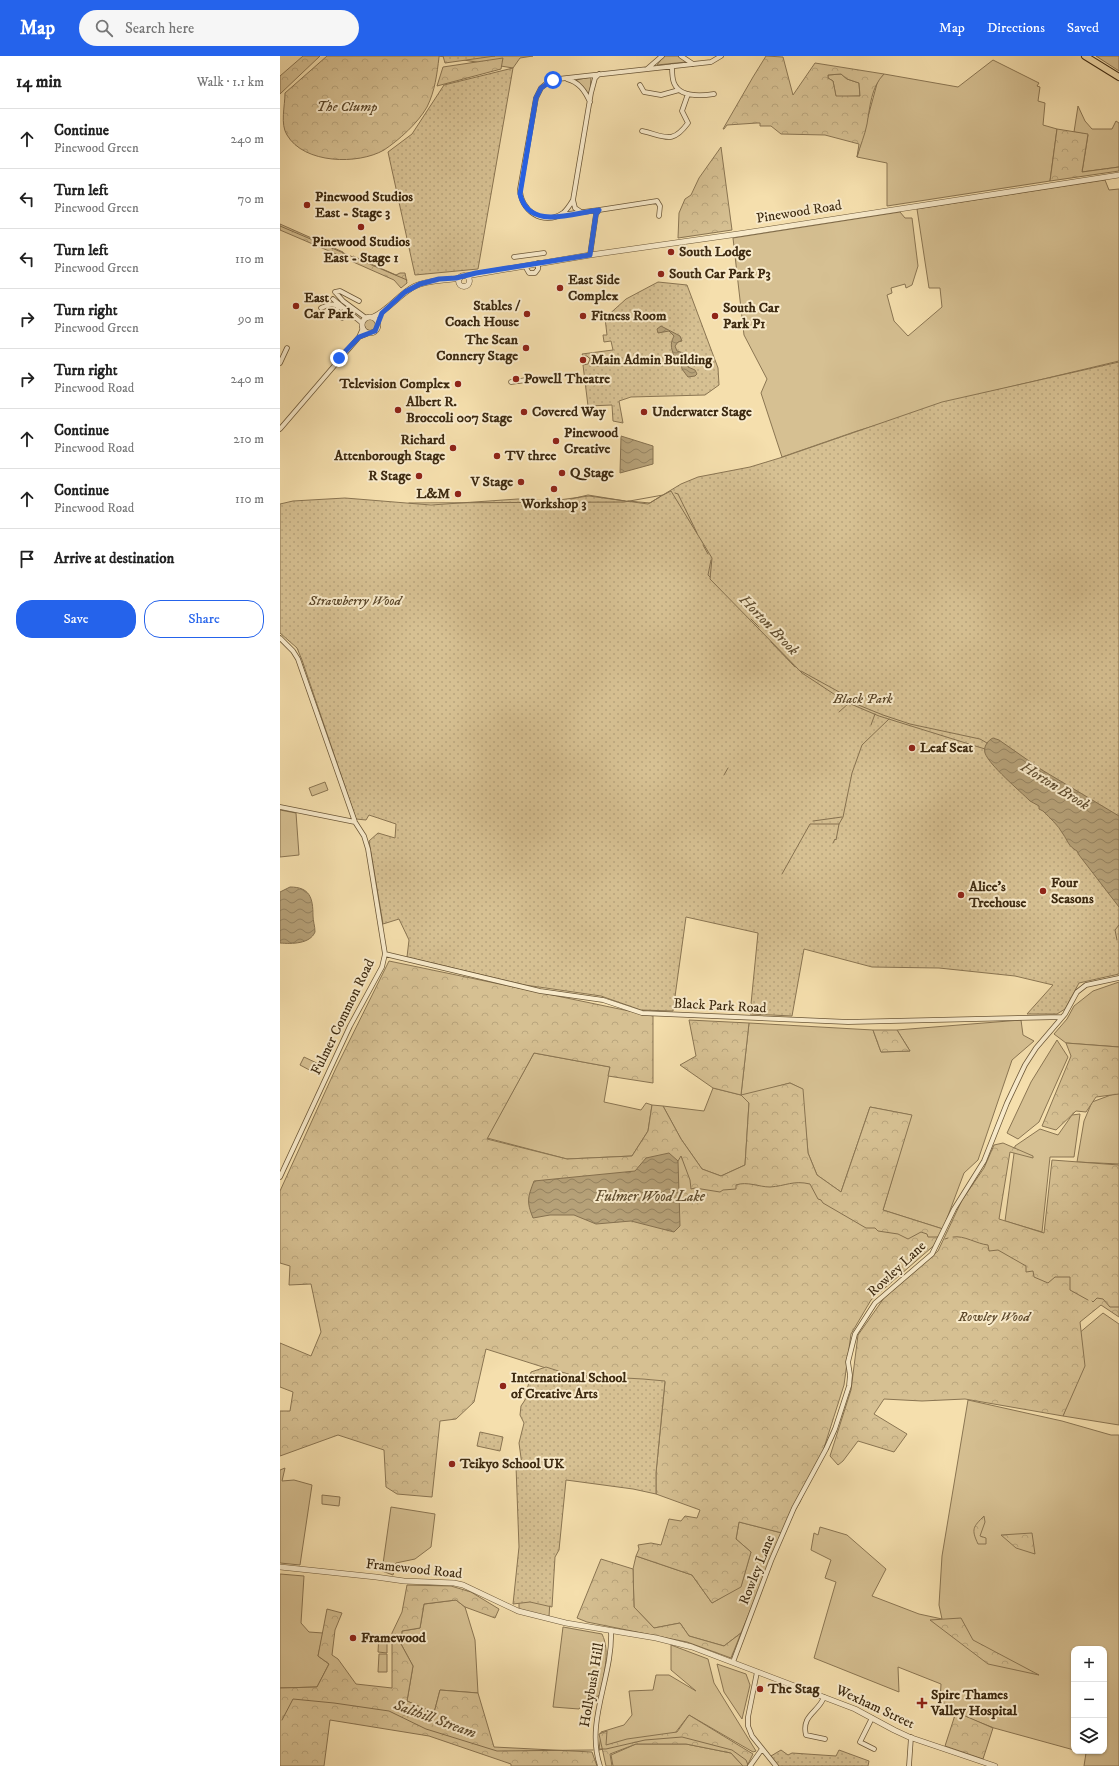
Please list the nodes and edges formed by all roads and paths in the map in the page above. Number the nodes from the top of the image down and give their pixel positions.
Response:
1 (662, 56) edge
2 (721, 56) edge
3 (1085, 56) edge
4 (682, 57) edge
5 (693, 64) junction
6 (672, 66) junction
7 (647, 69) junction
8 (599, 74) junction
9 (1119, 77) edge
10 (565, 78) junction
11 (640, 85) dead end
12 (679, 90) junction
13 (688, 94) junction
14 (714, 94) dead end
15 (590, 102) junction
16 (642, 131) dead end
17 (1119, 175) edge
18 (573, 200) junction
19 (599, 210) junction
20 (581, 212) junction
21 (557, 216) junction
22 (659, 216) dead end
23 (544, 253) dead end
24 (529, 255) junction
25 (590, 255) junction
26 (514, 257) dead end
27 (538, 264) junction
28 (528, 265) junction
29 (482, 272) junction
30 (463, 277) junction
31 (443, 278) junction
32 (470, 280) junction
33 (461, 285) junction
34 (333, 299) dead end
35 (359, 301) dead end
36 (339, 306) junction
37 (321, 308) dead end
38 (350, 312) junction
39 (382, 313) junction
40 (373, 317) junction
41 (364, 323) junction
42 (378, 323) junction
43 (370, 333) junction
44 (359, 337) junction
45 (280, 357) edge
46 (280, 363) edge
47 (527, 380) dead end
48 (511, 382) dead end
49 (280, 429) edge
50 (280, 638) edge
51 (280, 807) edge
52 (355, 822) junction
53 (385, 954) junction
54 (1119, 978) edge
55 (1062, 1017) junction
56 (280, 1177) edge
57 (280, 1567) edge
58 (611, 1631) junction
59 (656, 1638) joint
60 (733, 1662) junction
61 (757, 1672) junction
62 (824, 1697) junction
63 (872, 1718) junction
64 (911, 1737) junction
65 (825, 1739) dead end
66 (762, 1749) junction
67 (874, 1749) dead end
68 (600, 1766) edge
69 (750, 1766) edge
70 (776, 1766) edge
71 (909, 1766) edge
72 (995, 1766) edge

1 - 7 street
2 - 5 street
3 - 9 main road
4 - 5 street
5 - 6 street
6 - 7 street
6 - 12 street
7 - 8 street
8 - 10 street
8 - 15 street
10 - 15 street
10 - 21 street
11 - 12 street
12 - 13 street
13 - 14 street
13 - 16 street
15 - 18 street
17 - 25 street, Pinewood Road
18 - 20 street
18 - 21 street
19 - 20 street
19 - 22 street
19 - 25 street
20 - 21 street
23 - 24 street
24 - 26 street
24 - 28 street
25 - 27 street, Pinewood Road
27 - 28 street, Pinewood Road
27 - 28 street
28 - 29 street, Pinewood Road
29 - 30 street, Pinewood Road
29 - 32 street, Pinewood Road
30 - 31 street, Pinewood Road
30 - 32 street
30 - 33 street
31 - 33 street
31 - 39 street, Pinewood Road
32 - 33 street, Pinewood Road
34 - 38 street
35 - 41 street
36 - 37 street
36 - 38 street
36 - 38 street
38 - 41 street
39 - 40 street, Pinewood Road
39 - 42 street, Pinewood Road
40 - 41 street, Pinewood Road
40 - 42 street
41 - 43 street
41 - 44 street
42 - 43 street, Pinewood Road
43 - 44 street
44 - 49 street
45 - 46 street
47 - 48 street
50 - 52 street, Fulmer Common Road
51 - 52 street
52 - 53 street, Fulmer Common Road
53 - 55 street, Black Park Road
53 - 56 street, Fulmer Common Road
54 - 55 street, Rowley Lane
55 - 60 street, Rowley Lane
57 - 58 street, Framewood Road
58 - 59 street, Framewood Road
58 - 68 street, Hollybush Hill
59 - 60 street, Wexham Street
60 - 61 street, Wexham Street
61 - 62 street, Wexham Street
61 - 66 street
62 - 63 street, Wexham Street
62 - 65 street
63 - 64 street, Wexham Street
63 - 67 street
64 - 71 street
64 - 72 street, Wexham Street
66 - 69 street
66 - 70 street

